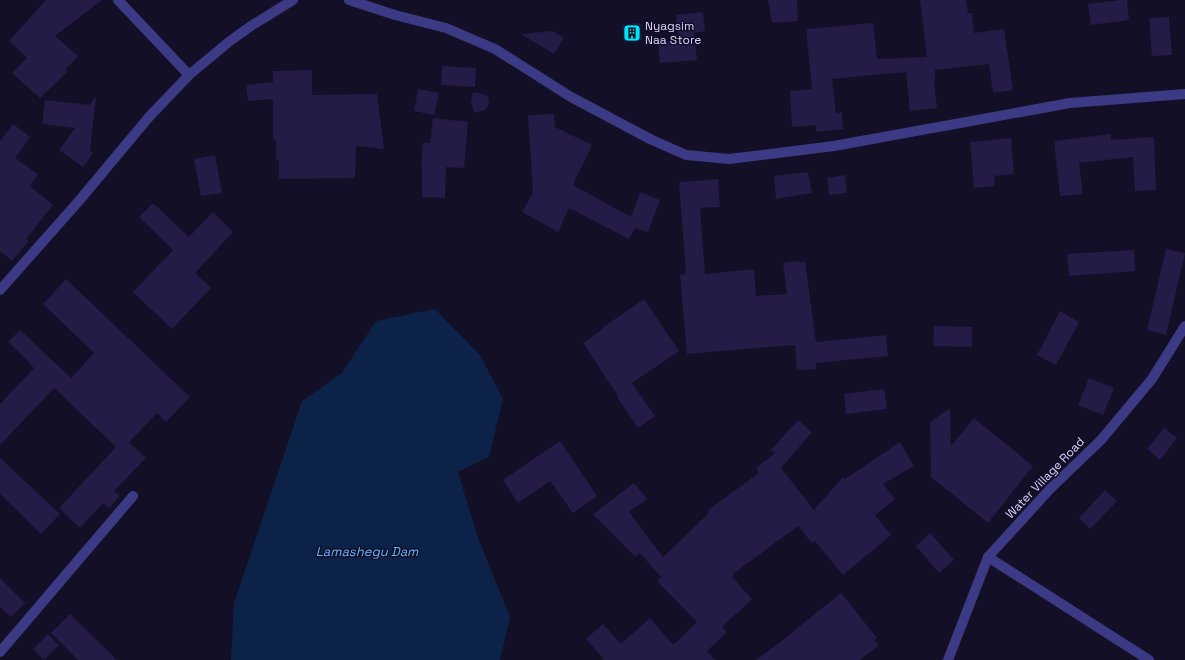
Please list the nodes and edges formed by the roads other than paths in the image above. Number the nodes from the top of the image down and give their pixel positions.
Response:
1 (118, 0) edge
2 (294, 0) edge
3 (350, 0) edge
4 (189, 75) junction
5 (1185, 94) edge
6 (0, 290) edge
7 (1185, 326) edge
8 (133, 496) dead end
9 (988, 556) junction
10 (0, 652) edge
11 (948, 660) edge
12 (1150, 660) edge

1 - 4 street
2 - 4 street
3 - 5 street
4 - 6 street
7 - 9 street, Water Village Road
8 - 10 street
9 - 11 street, Water Village Road
9 - 12 street

